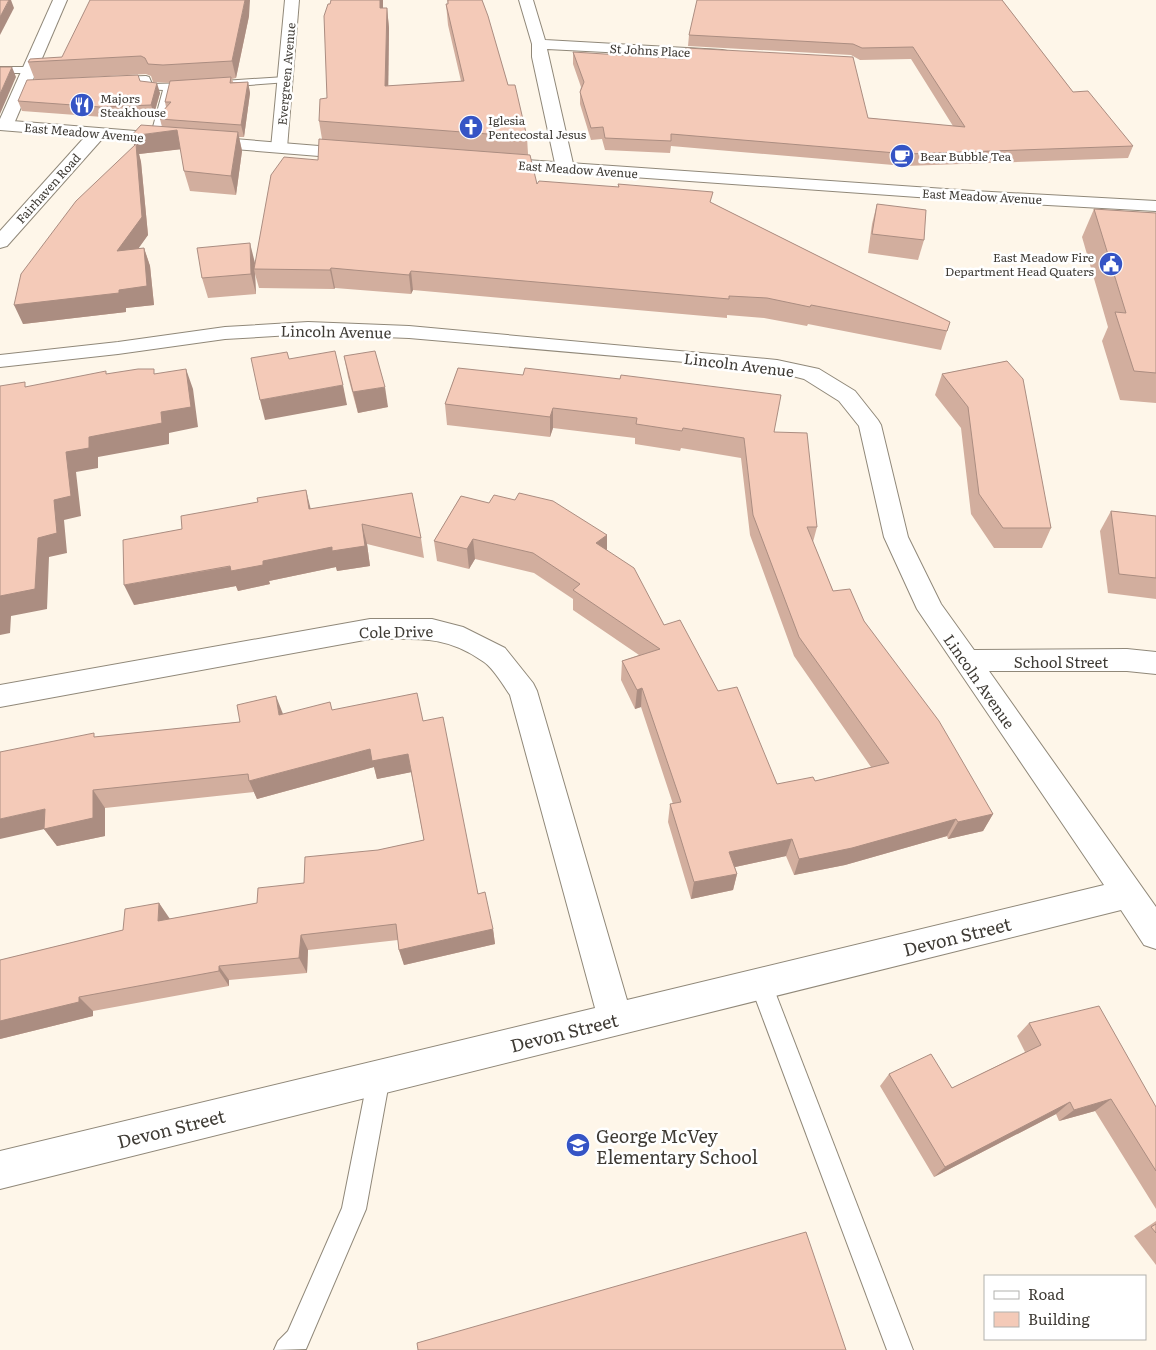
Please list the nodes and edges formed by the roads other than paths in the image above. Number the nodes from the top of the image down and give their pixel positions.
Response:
1 (60, 0) edge
2 (292, 0) edge
3 (526, 0) edge
4 (539, 44) junction
5 (732, 55) edge
6 (0, 70) edge
7 (28, 80) junction
8 (285, 80) junction
9 (108, 81) edge
10 (168, 88) junction
11 (2, 125) edge
12 (97, 134) junction
13 (156, 138) junction
14 (279, 148) junction
15 (368, 154) edge
16 (476, 162) edge
17 (565, 168) junction
18 (1156, 206) edge
19 (0, 242) edge
20 (0, 360) edge
21 (966, 661) junction
22 (1156, 663) edge
23 (0, 696) edge
24 (1128, 894) junction
25 (1156, 934) edge
26 (761, 984) junction
27 (615, 1020) junction
28 (379, 1077) junction
29 (0, 1170) edge
30 (287, 1350) edge
31 (900, 1350) edge

1 - 7 street
2 - 8 street, Evergreen Avenue
3 - 4 street
4 - 5 street, St Johns Place
4 - 17 street
6 - 7 lane
7 - 11 street
8 - 10 lane
8 - 14 street, Evergreen Avenue
9 - 10 lane
10 - 13 lane
11 - 12 street, East Meadow Avenue
12 - 13 street, East Meadow Avenue
12 - 19 street, Fairhaven Road
13 - 14 street, East Meadow Avenue
14 - 15 street, East Meadow Avenue
16 - 17 street, East Meadow Avenue
17 - 18 street, East Meadow Avenue
20 - 21 street, Lincoln Avenue
21 - 22 street, School Street
21 - 24 street, Lincoln Avenue
23 - 27 street, Cole Drive
24 - 25 street, Lincoln Avenue
24 - 26 street, Devon Street
26 - 27 street, Devon Street
26 - 31 lane
27 - 28 street, Devon Street
28 - 29 street, Devon Street
28 - 30 lane

